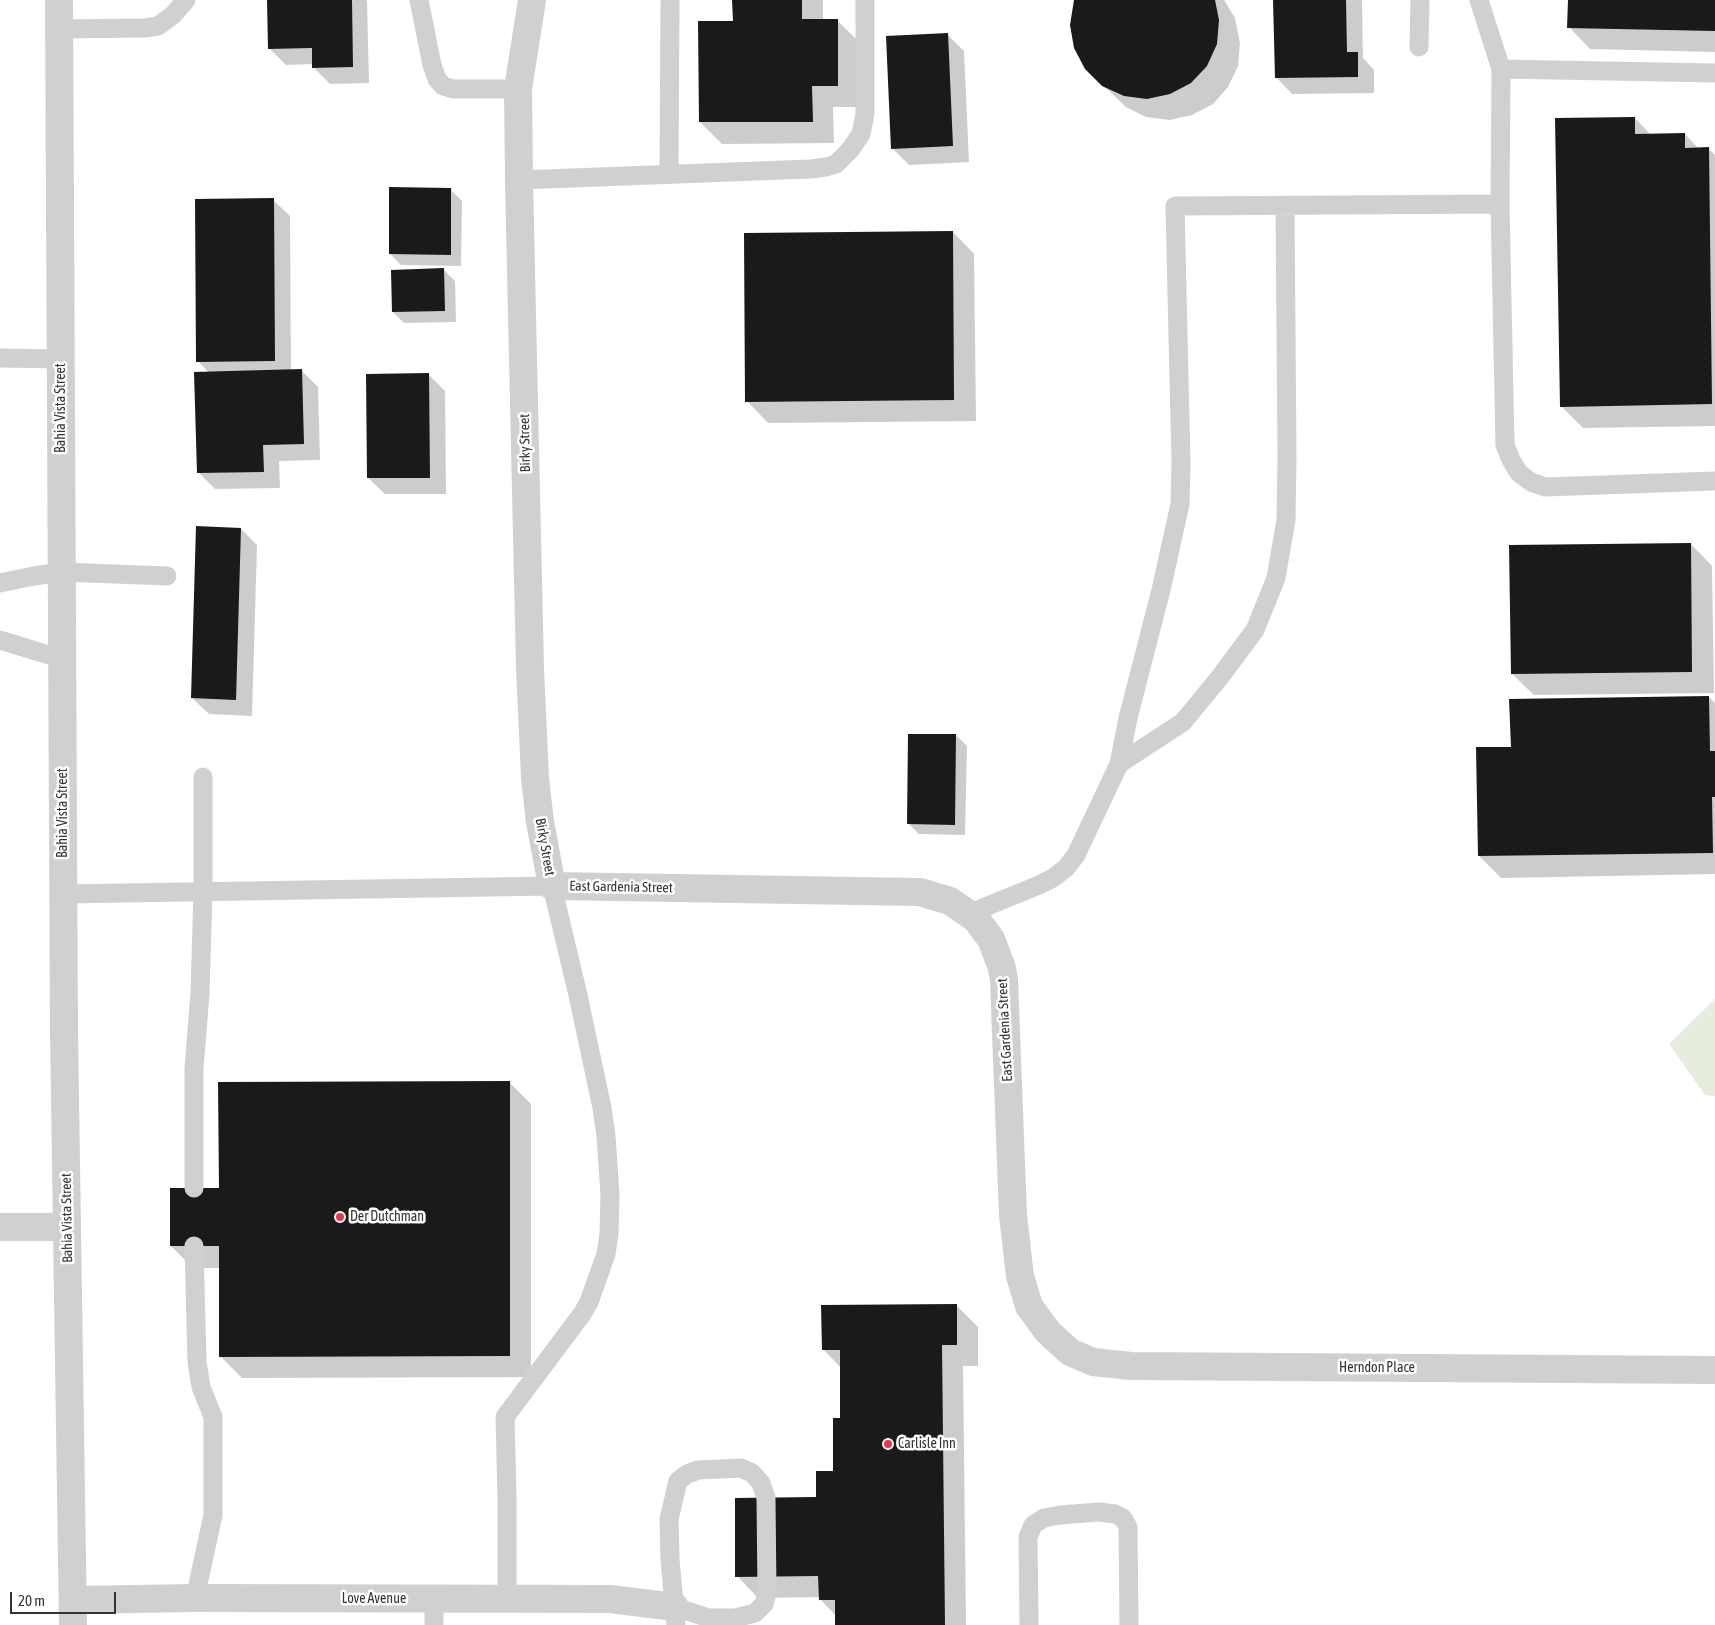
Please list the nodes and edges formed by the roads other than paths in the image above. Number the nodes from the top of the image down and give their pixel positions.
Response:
1 (59, 0) edge
2 (186, 0) edge
3 (419, 0) edge
4 (532, 0) edge
5 (670, 0) edge
6 (865, 0) edge
7 (1420, 0) edge
8 (1480, 0) edge
9 (59, 29) junction
10 (1419, 47) dead end
11 (1501, 69) junction
12 (1715, 73) edge
13 (518, 89) junction
14 (669, 174) junction
15 (519, 180) junction
16 (1500, 204) junction
17 (1285, 206) junction
18 (0, 358) edge
19 (61, 358) junction
20 (1715, 481) edge
21 (62, 572) junction
22 (167, 576) dead end
23 (0, 583) edge
24 (0, 640) edge
25 (62, 659) junction
26 (1119, 764) junction
27 (203, 778) dead end
28 (552, 886) junction
29 (203, 891) junction
30 (63, 894) junction
31 (968, 914) junction
32 (194, 1188) dead end
33 (0, 1227) edge
34 (67, 1227) junction
35 (194, 1246) dead end
36 (1048, 1332) joint
37 (1715, 1370) edge
38 (195, 1598) junction
39 (507, 1598) junction
40 (434, 1612) edge
41 (73, 1613) edge
42 (676, 1616) edge
43 (1029, 1625) edge
44 (1129, 1625) edge

1 - 9 street, Bahia Vista Street
2 - 9 lane
3 - 13 lane
4 - 13 street, Birky Street
5 - 14 lane
6 - 14 lane
7 - 10 lane
8 - 11 lane
9 - 19 street, Bahia Vista Street
11 - 12 lane
11 - 16 lane
13 - 15 street, Birky Street
14 - 15 lane
15 - 28 street, Birky Street
16 - 17 lane
16 - 20 lane
17 - 26 lane
17 - 26 lane
18 - 19 lane
19 - 21 street, Bahia Vista Street
21 - 22 lane
21 - 23 lane
21 - 25 street, Bahia Vista Street
24 - 25 lane
25 - 30 street, Bahia Vista Street
26 - 31 lane
27 - 29 lane
28 - 29 lane
28 - 31 street, East Gardenia Street
28 - 39 lane
29 - 30 lane
29 - 32 lane
30 - 34 street, Bahia Vista Street
31 - 36 street, East Gardenia Street
33 - 34 street
34 - 41 street, Bahia Vista Street
35 - 38 lane
36 - 37 street, Herndon Place
38 - 40 street, Love Avenue
38 - 41 street, Love Avenue
39 - 40 street, Love Avenue
39 - 42 street, Love Avenue
42 - 42 lane
43 - 44 lane

